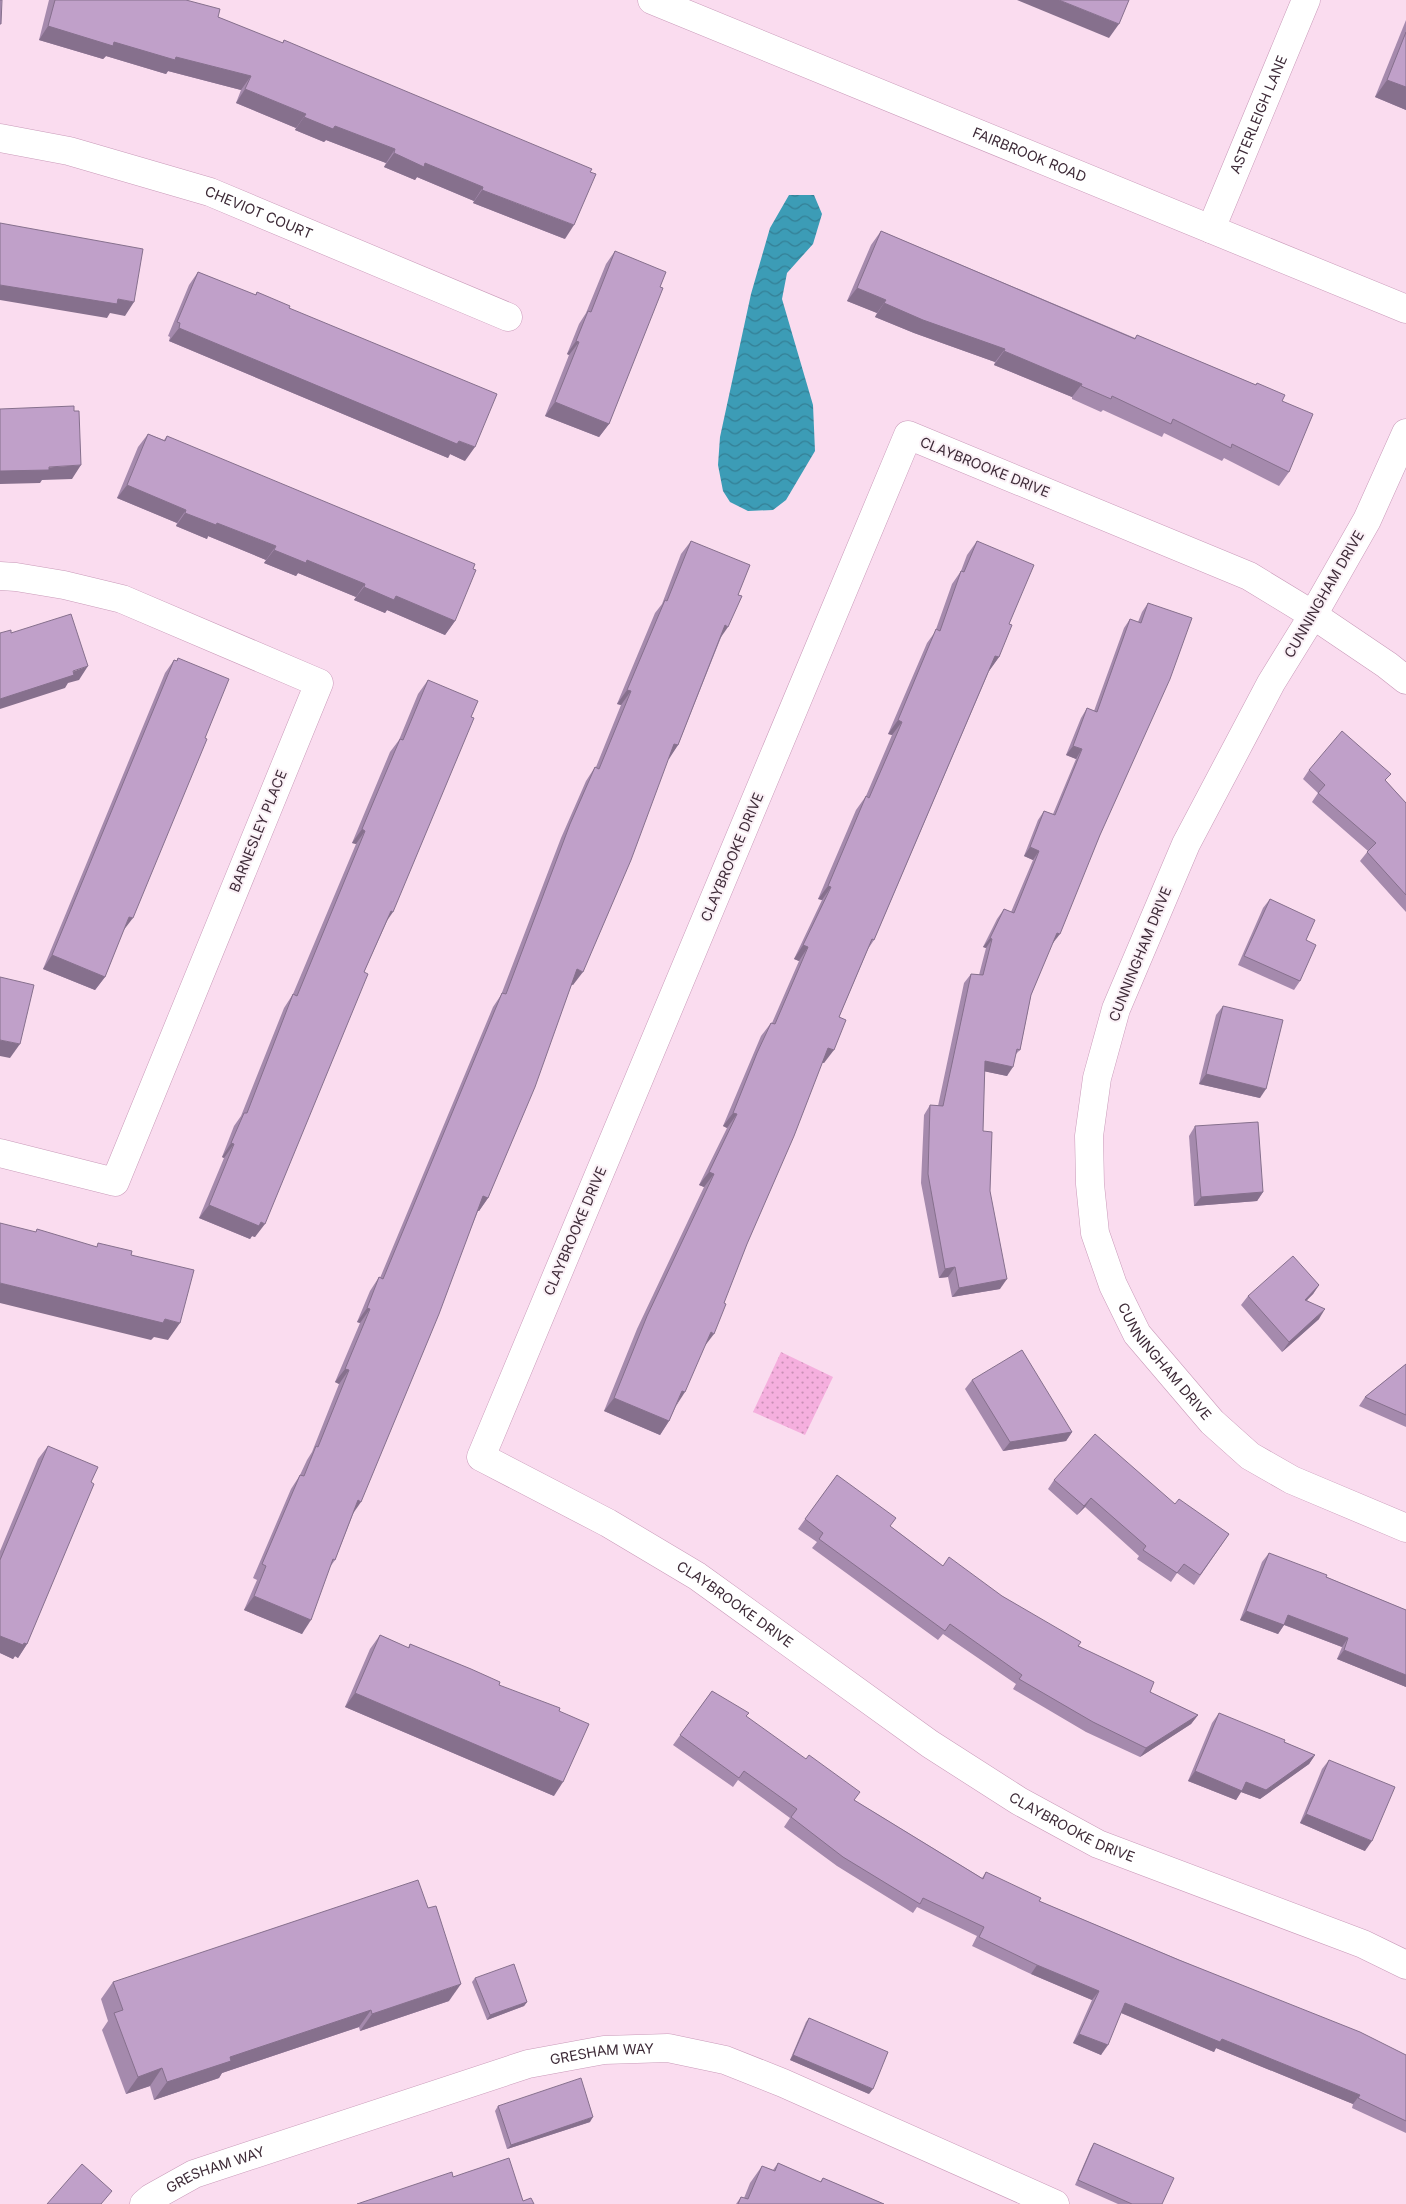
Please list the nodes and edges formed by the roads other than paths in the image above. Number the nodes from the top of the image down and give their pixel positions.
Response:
1 (652, 0) edge
2 (1306, 0) edge
3 (0, 138) edge
4 (1211, 229) junction
5 (1406, 309) edge
6 (508, 317) dead end
7 (1406, 433) edge
8 (0, 576) edge
9 (1313, 616) junction
10 (1406, 680) edge
11 (0, 1153) edge
12 (1406, 1528) edge
13 (1406, 1965) edge
14 (144, 2204) edge
15 (1055, 2204) edge

1 - 4 street, FAIRBROOK ROAD
2 - 4 street, ASTERLEIGH LANE
3 - 6 street, CHEVIOT COURT
4 - 5 street, FAIRBROOK ROAD
7 - 9 street, CUNNINGHAM DRIVE
8 - 11 street, BARNESLEY PLACE
9 - 10 street
9 - 12 street, CUNNINGHAM DRIVE
9 - 13 street, CLAYBROOKE DRIVE
14 - 15 street, GRESHAM WAY

